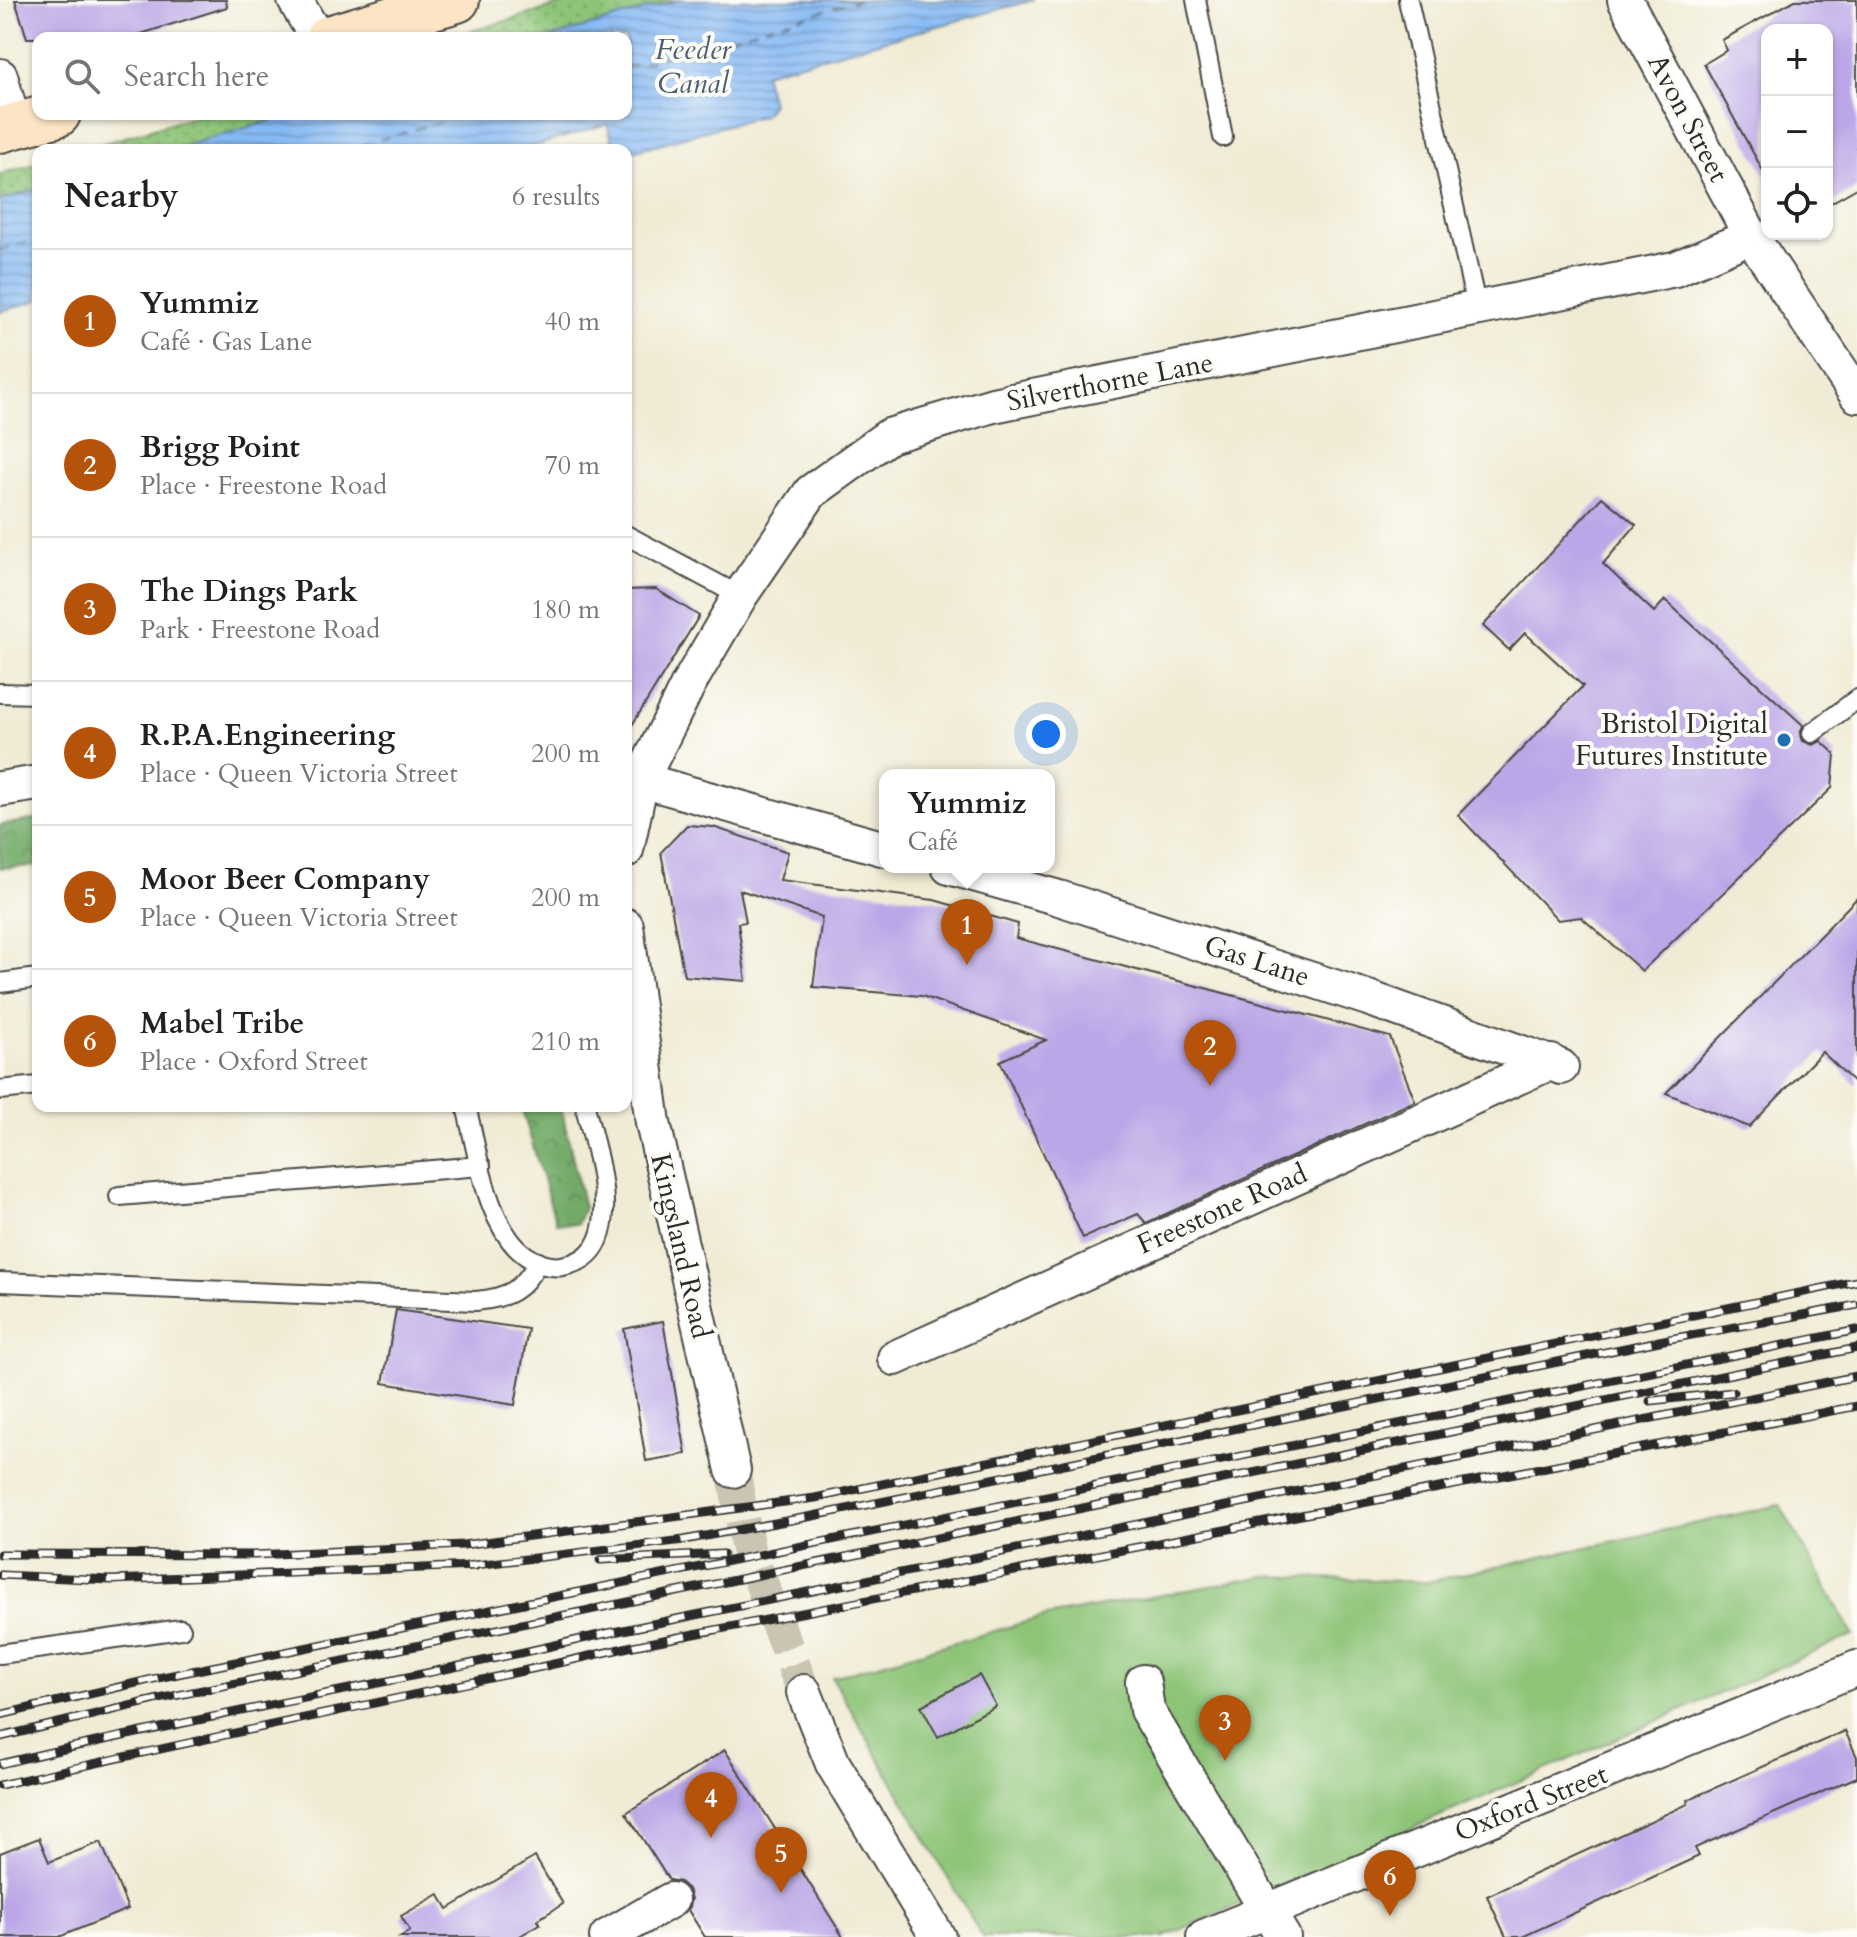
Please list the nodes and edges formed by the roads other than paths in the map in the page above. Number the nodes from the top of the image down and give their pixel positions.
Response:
1 (295, 0) edge
2 (457, 0) edge
3 (1196, 0) edge
4 (1408, 0) edge
5 (1625, 0) edge
6 (314, 32) edge
7 (348, 32) edge
8 (0, 76) edge
9 (36, 120) edge
10 (7, 128) edge
11 (1223, 137) dead end
12 (1751, 236) junction
13 (1477, 309) junction
14 (1857, 395) edge
15 (632, 538) edge
16 (740, 596) junction
17 (0, 693) edge
18 (32, 694) edge
19 (1857, 699) edge
20 (1812, 733) dead end
21 (633, 780) edge
22 (32, 784) edge
23 (0, 789) edge
24 (879, 847) edge
25 (970, 873) edge
26 (632, 970) edge
27 (32, 979) edge
28 (0, 983) edge
29 (1556, 1064) joint
30 (32, 1087) edge
31 (0, 1090) edge
32 (468, 1112) edge
33 (586, 1112) edge
34 (481, 1166) junction
35 (119, 1196) dead end
36 (538, 1262) junction
37 (0, 1282) edge
38 (895, 1358) dead end
39 (733, 1470) tunnel mouth
40 (181, 1629) dead end
41 (0, 1654) edge
42 (1857, 1668) edge
43 (1143, 1682) dead end
44 (804, 1692) tunnel mouth
45 (671, 1900) dead end
46 (1274, 1924) edge
47 (607, 1937) edge
48 (938, 1937) edge
49 (1204, 1937) edge

1 - 6 street
2 - 7 street
3 - 11 lane
4 - 13 lane
5 - 12 street, Avon Street
8 - 10 street
9 - 10 street
12 - 13 street, Silverthorne Lane
12 - 14 street, Avon Street
13 - 16 street, Silverthorne Lane
15 - 16 lane
16 - 21 street, Silverthorne Lane
17 - 18 lane
19 - 20 lane
21 - 24 street
22 - 23 street
25 - 29 street, Gas Lane
26 - 39 street, Kingsland Road
27 - 28 lane
29 - 38 street, Freestone Road
30 - 31 lane
32 - 34 lane
33 - 36 lane
34 - 35 lane
34 - 36 lane
36 - 37 lane
40 - 41 lane
42 - 46 street, Oxford Street
43 - 46 street
44 - 48 street
45 - 47 street
46 - 49 street, Oxford Street

